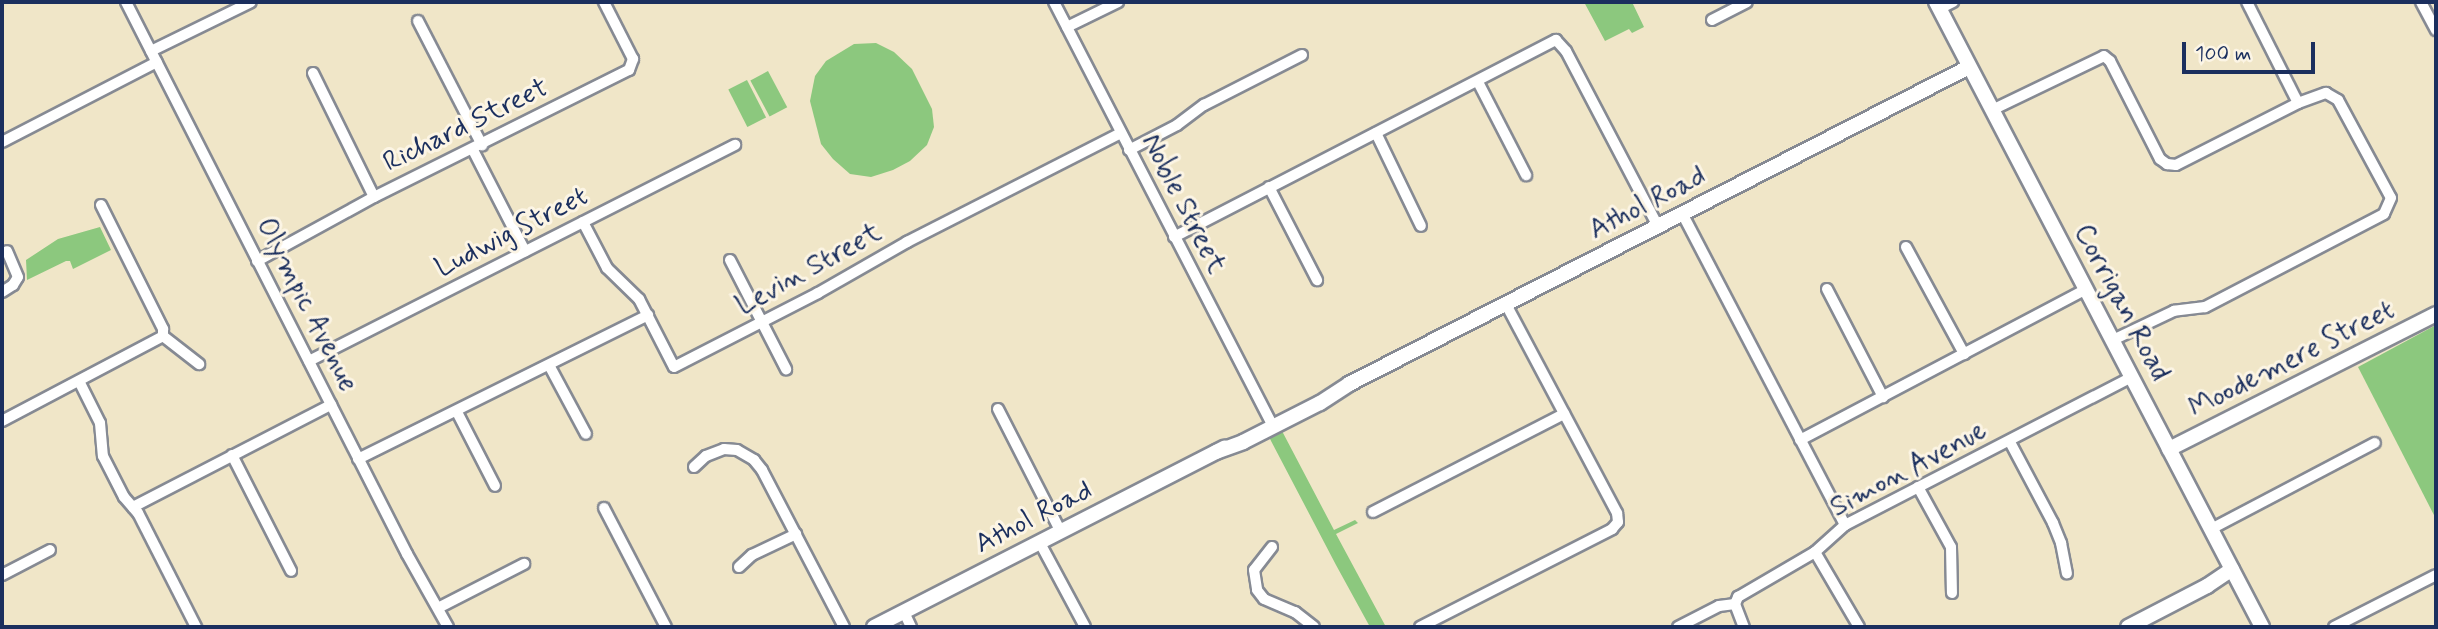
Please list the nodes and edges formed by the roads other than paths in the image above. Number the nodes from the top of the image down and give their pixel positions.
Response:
1 (126, 2) edge
2 (251, 2) edge
3 (604, 2) edge
4 (1054, 2) edge
5 (1118, 2) edge
6 (1747, 2) edge
7 (2247, 2) edge
8 (2421, 2) edge
9 (1942, 4) edge
10 (1712, 20) dead end
11 (418, 21) dead end
12 (1068, 27) junction
13 (2436, 30) edge
14 (152, 51) junction
15 (1302, 55) dead end
16 (157, 62) junction
17 (1969, 67) junction
18 (313, 73) dead end
19 (1478, 82) junction
20 (2298, 103) junction
21 (1992, 110) junction
22 (1376, 133) junction
23 (1121, 134) junction
24 (2, 142) edge
25 (735, 145) dead end
26 (477, 147) junction
27 (1129, 150) junction
28 (1526, 175) dead end
29 (1269, 187) junction
30 (374, 197) junction
31 (101, 205) dead end
32 (1682, 213) junction
33 (583, 222) junction
34 (1421, 226) dead end
35 (1658, 226) junction
36 (1174, 237) junction
37 (1906, 247) dead end
38 (8, 251) dead end
39 (525, 251) junction
40 (730, 260) dead end
41 (257, 261) junction
42 (1317, 280) dead end
43 (1827, 289) dead end
44 (2087, 289) junction
45 (2, 292) edge
46 (1506, 304) junction
47 (2436, 314) edge
48 (648, 315) junction
49 (764, 321) junction
50 (163, 336) junction
51 (2113, 340) junction
52 (1964, 354) junction
53 (309, 361) junction
54 (199, 364) dead end
55 (550, 365) junction
56 (786, 369) dead end
57 (2132, 377) junction
58 (79, 381) junction
59 (1883, 397) junction
60 (331, 405) junction
61 (998, 409) dead end
62 (457, 412) junction
63 (1564, 414) junction
64 (2, 421) edge
65 (1271, 424) junction
66 (586, 434) dead end
67 (1800, 440) junction
68 (2010, 442) junction
69 (2375, 443) dead end
70 (2169, 449) junction
71 (233, 456) junction
72 (358, 459) junction
73 (694, 467) dead end
74 (495, 486) dead end
75 (1918, 487) junction
76 (133, 507) junction
77 (604, 508) dead end
78 (1373, 512) dead end
79 (1845, 525) junction
80 (2211, 528) junction
81 (1061, 532) junction
82 (796, 534) junction
83 (1040, 543) junction
84 (1272, 547) dead end
85 (50, 550) dead end
86 (1815, 552) junction
87 (524, 564) dead end
88 (739, 567) dead end
89 (292, 571) dead end
90 (2067, 573) dead end
91 (2234, 573) junction
92 (2, 575) edge
93 (2436, 575) edge
94 (1952, 593) dead end
95 (1735, 604) junction
96 (438, 608) junction
97 (904, 612) junction
98 (196, 627) edge
99 (448, 627) edge
100 (666, 627) edge
101 (844, 627) edge
102 (874, 627) edge
103 (911, 627) edge
104 (1085, 627) edge
105 (1314, 627) edge
106 (1420, 627) edge
107 (1678, 627) edge
108 (1744, 627) edge
109 (1859, 627) edge
110 (2127, 627) edge
111 (2262, 627) edge
112 (2334, 627) edge

1 - 14 street, Olympic Avenue
2 - 14 street
3 - 26 street, Richard Street
4 - 12 street, Noble Street
5 - 12 street
6 - 10 street
7 - 20 street
8 - 13 street
9 - 17 main road, Corrigan Road
11 - 26 street
12 - 23 street, Noble Street
14 - 16 street, Olympic Avenue
15 - 27 street
16 - 24 street
16 - 41 street, Olympic Avenue
17 - 21 main road, Corrigan Road
17 - 32 main road, Athol Road
18 - 30 street
19 - 22 street
19 - 28 street
19 - 35 street
20 - 21 street
20 - 51 street
21 - 44 main road, Corrigan Road
22 - 29 street
22 - 34 street
23 - 27 street, Noble Street
23 - 49 street, Levin Street
25 - 33 street, Ludwig Street
26 - 30 street, Richard Street
26 - 39 street
27 - 36 street, Noble Street
29 - 36 street
29 - 42 street
30 - 41 street, Richard Street
31 - 50 street
32 - 35 main road, Athol Road
32 - 67 street
33 - 39 street, Ludwig Street
33 - 48 street, Levin Street
35 - 46 main road, Athol Road
36 - 65 street, Noble Street
37 - 52 street
38 - 45 street
39 - 53 street, Ludwig Street
40 - 49 street
41 - 53 street, Olympic Avenue
43 - 59 street
44 - 51 main road, Corrigan Road
44 - 52 street
46 - 63 street
46 - 65 main road, Athol Road
47 - 70 main road, Moodemere Street
48 - 49 street, Levin Street
48 - 55 street
49 - 56 street
50 - 54 street
50 - 58 street
51 - 57 main road, Corrigan Road
52 - 59 street
53 - 60 street, Olympic Avenue
55 - 62 street
55 - 66 street
57 - 68 street, Simon Avenue
57 - 70 main road, Corrigan Road
58 - 64 street
58 - 76 street
59 - 67 street
60 - 71 street
60 - 72 street, Olympic Avenue
61 - 81 street
62 - 72 street
62 - 74 street
63 - 78 street
63 - 106 street
65 - 81 main road, Athol Road
67 - 79 street
68 - 75 street, Simon Avenue
68 - 90 street
69 - 80 street
70 - 80 main road, Corrigan Road
71 - 76 street
71 - 89 street
72 - 96 street, Olympic Avenue
73 - 82 street
75 - 79 street, Simon Avenue
75 - 94 street
76 - 98 street
77 - 100 street
79 - 86 street, Simon Avenue
80 - 91 main road, Corrigan Road
81 - 83 main road, Athol Road
82 - 88 street
82 - 101 street
83 - 97 main road, Athol Road
83 - 104 street
84 - 105 street
85 - 92 street
86 - 95 street, Simon Avenue
86 - 109 street
87 - 96 street
91 - 110 main road
91 - 111 main road, Corrigan Road
93 - 112 street
95 - 107 street, Simon Avenue
95 - 108 street
96 - 99 street, Olympic Avenue
97 - 102 main road, Athol Road
97 - 103 street

